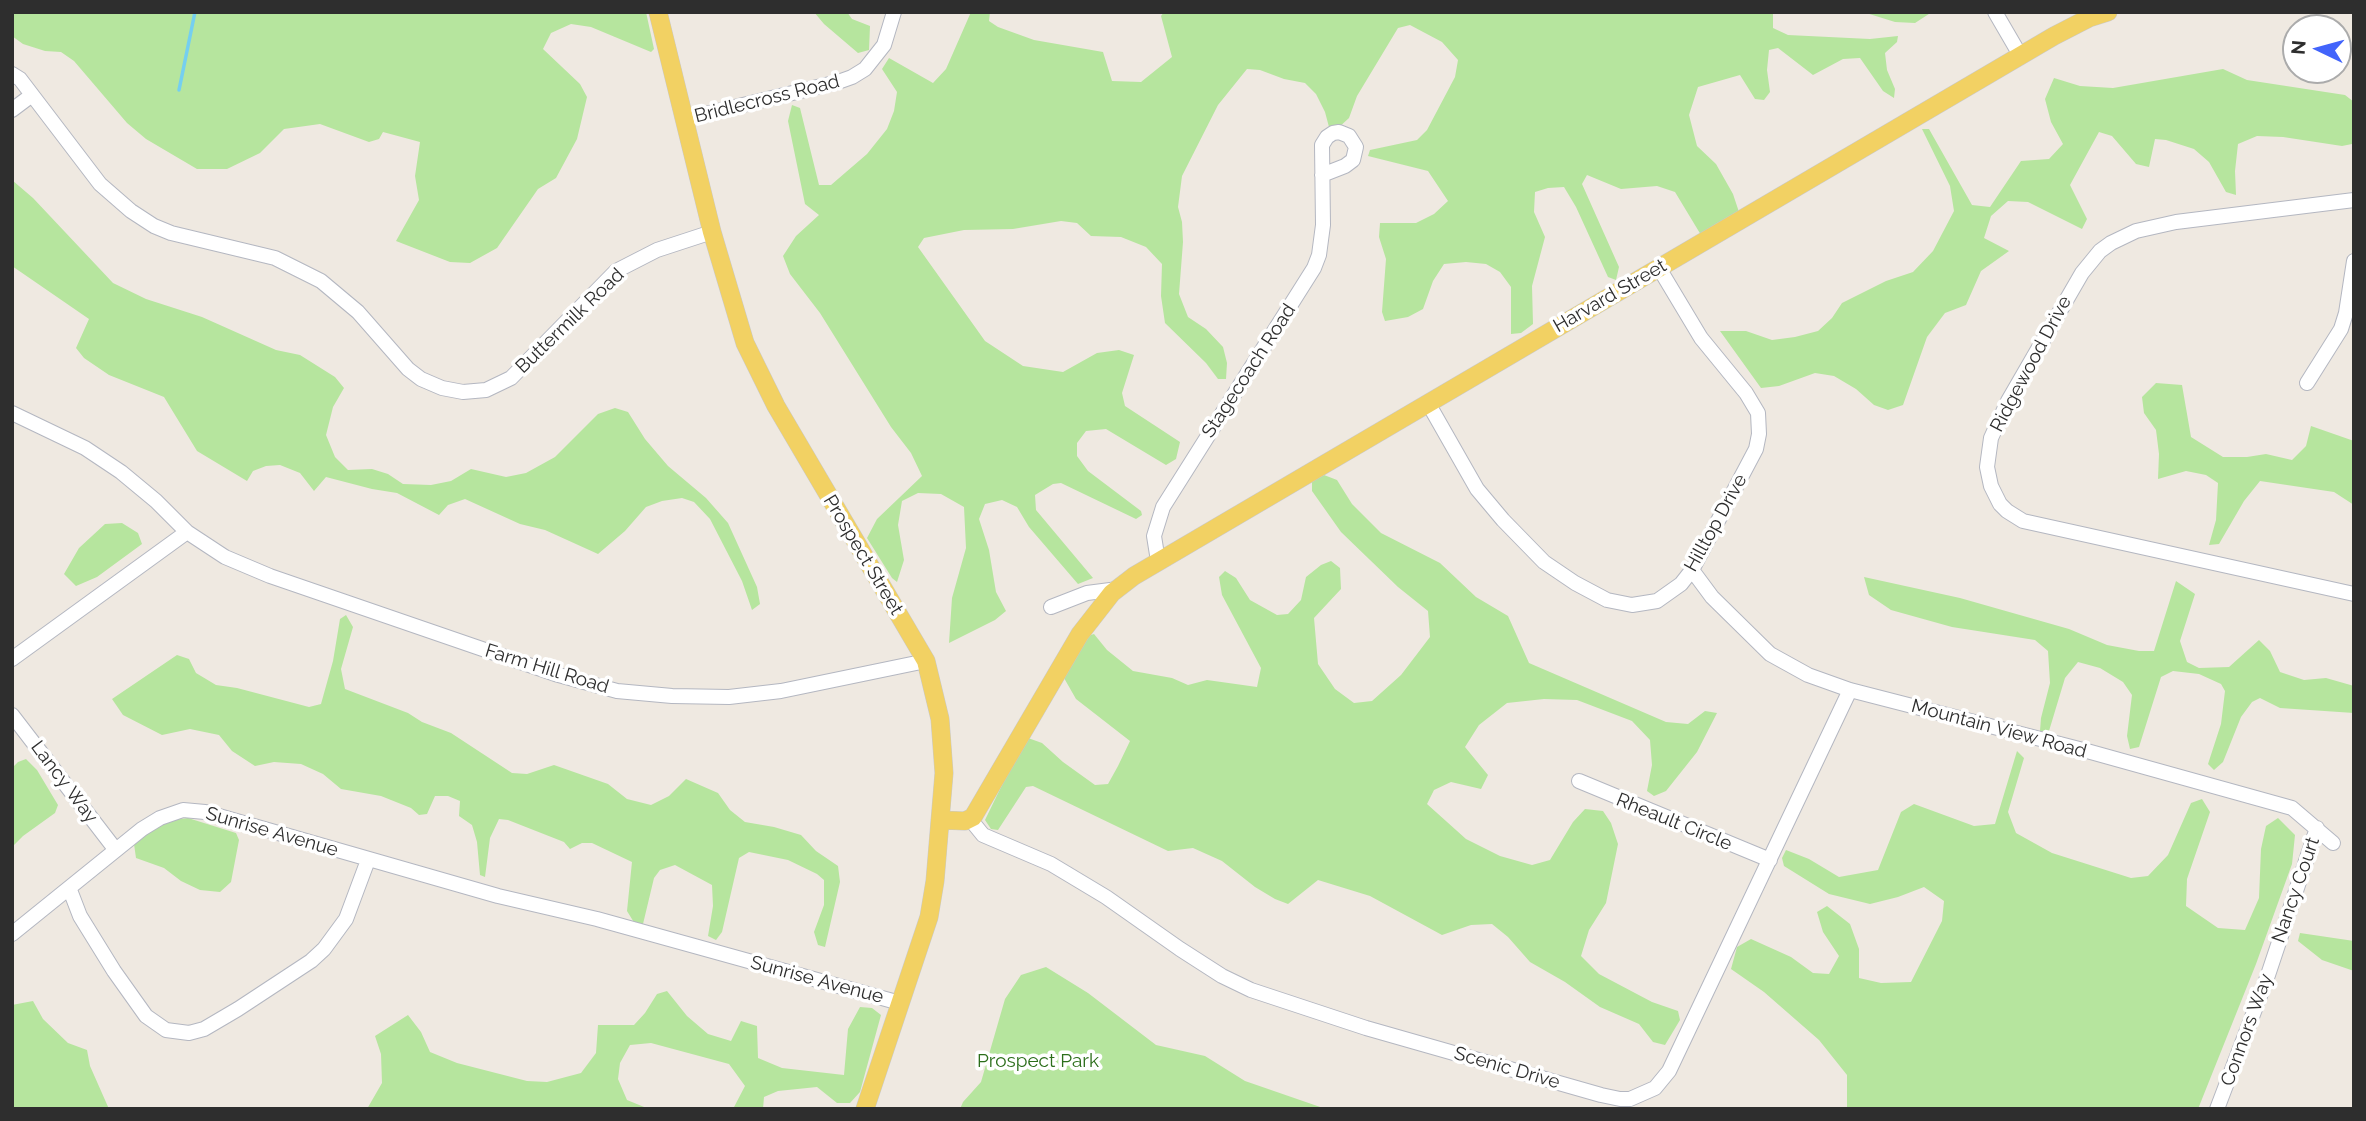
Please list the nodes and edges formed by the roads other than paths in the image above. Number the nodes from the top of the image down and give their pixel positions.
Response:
1 (658, 12) edge
2 (894, 12) edge
3 (1995, 12) edge
4 (2108, 12) edge
5 (2020, 55) junction
6 (12, 74) edge
7 (33, 95) junction
8 (12, 110) edge
9 (685, 119) junction
10 (1322, 175) dead end
11 (2354, 200) edge
12 (712, 232) junction
13 (2354, 261) edge
14 (1659, 268) junction
15 (2306, 383) dead end
16 (1428, 403) junction
17 (12, 412) edge
18 (187, 532) junction
19 (1158, 561) junction
20 (1692, 570) junction
21 (1118, 589) junction
22 (2354, 594) edge
23 (1051, 607) dead end
24 (12, 659) edge
25 (926, 661) junction
26 (1850, 690) junction
27 (12, 715) edge
28 (1579, 781) dead end
29 (970, 818) junction
30 (940, 820) junction
31 (2317, 828) junction
32 (2333, 842) dead end
33 (116, 849) junction
34 (368, 860) junction
35 (1770, 860) junction
36 (70, 890) junction
37 (12, 934) edge
38 (2276, 951) joint
39 (900, 1003) junction
40 (865, 1109) edge
41 (2217, 1109) edge

1 - 9 main road, Prospect Street
2 - 9 street, Bridlecross Road
3 - 5 street
4 - 5 main road, Harvard Street
5 - 14 main road, Harvard Street
6 - 7 street, Buttermilk Road
7 - 8 street
7 - 12 street, Buttermilk Road
9 - 12 main road, Prospect Street
10 - 19 street, Stagecoach Road
11 - 22 street, Ridgewood Drive
12 - 25 main road, Prospect Street
13 - 15 street
14 - 16 main road, Harvard Street
14 - 20 street, Hilltop Drive
16 - 19 main road, Harvard Street
16 - 20 street, Hilltop Drive
17 - 18 street, Farm Hill Road
18 - 24 street
18 - 25 street, Farm Hill Road
19 - 21 main road, Harvard Street
20 - 26 street, Mountain View Road
21 - 23 street
21 - 29 main road
25 - 30 main road, Prospect Street
26 - 31 street, Mountain View Road
26 - 35 street, Scenic Drive
27 - 33 street, Lancy Way
28 - 35 street, Rheault Circle
29 - 30 main road
29 - 35 street, Scenic Drive
30 - 39 main road, Prospect Street
31 - 32 street, Mountain View Road
31 - 38 street, Nancy Court
33 - 34 street, Sunrise Avenue
33 - 36 street, Sunrise Avenue
34 - 36 street
34 - 39 street, Sunrise Avenue
36 - 37 street, Sunrise Avenue
38 - 41 street, Connors Way
39 - 40 main road, Prospect Street

